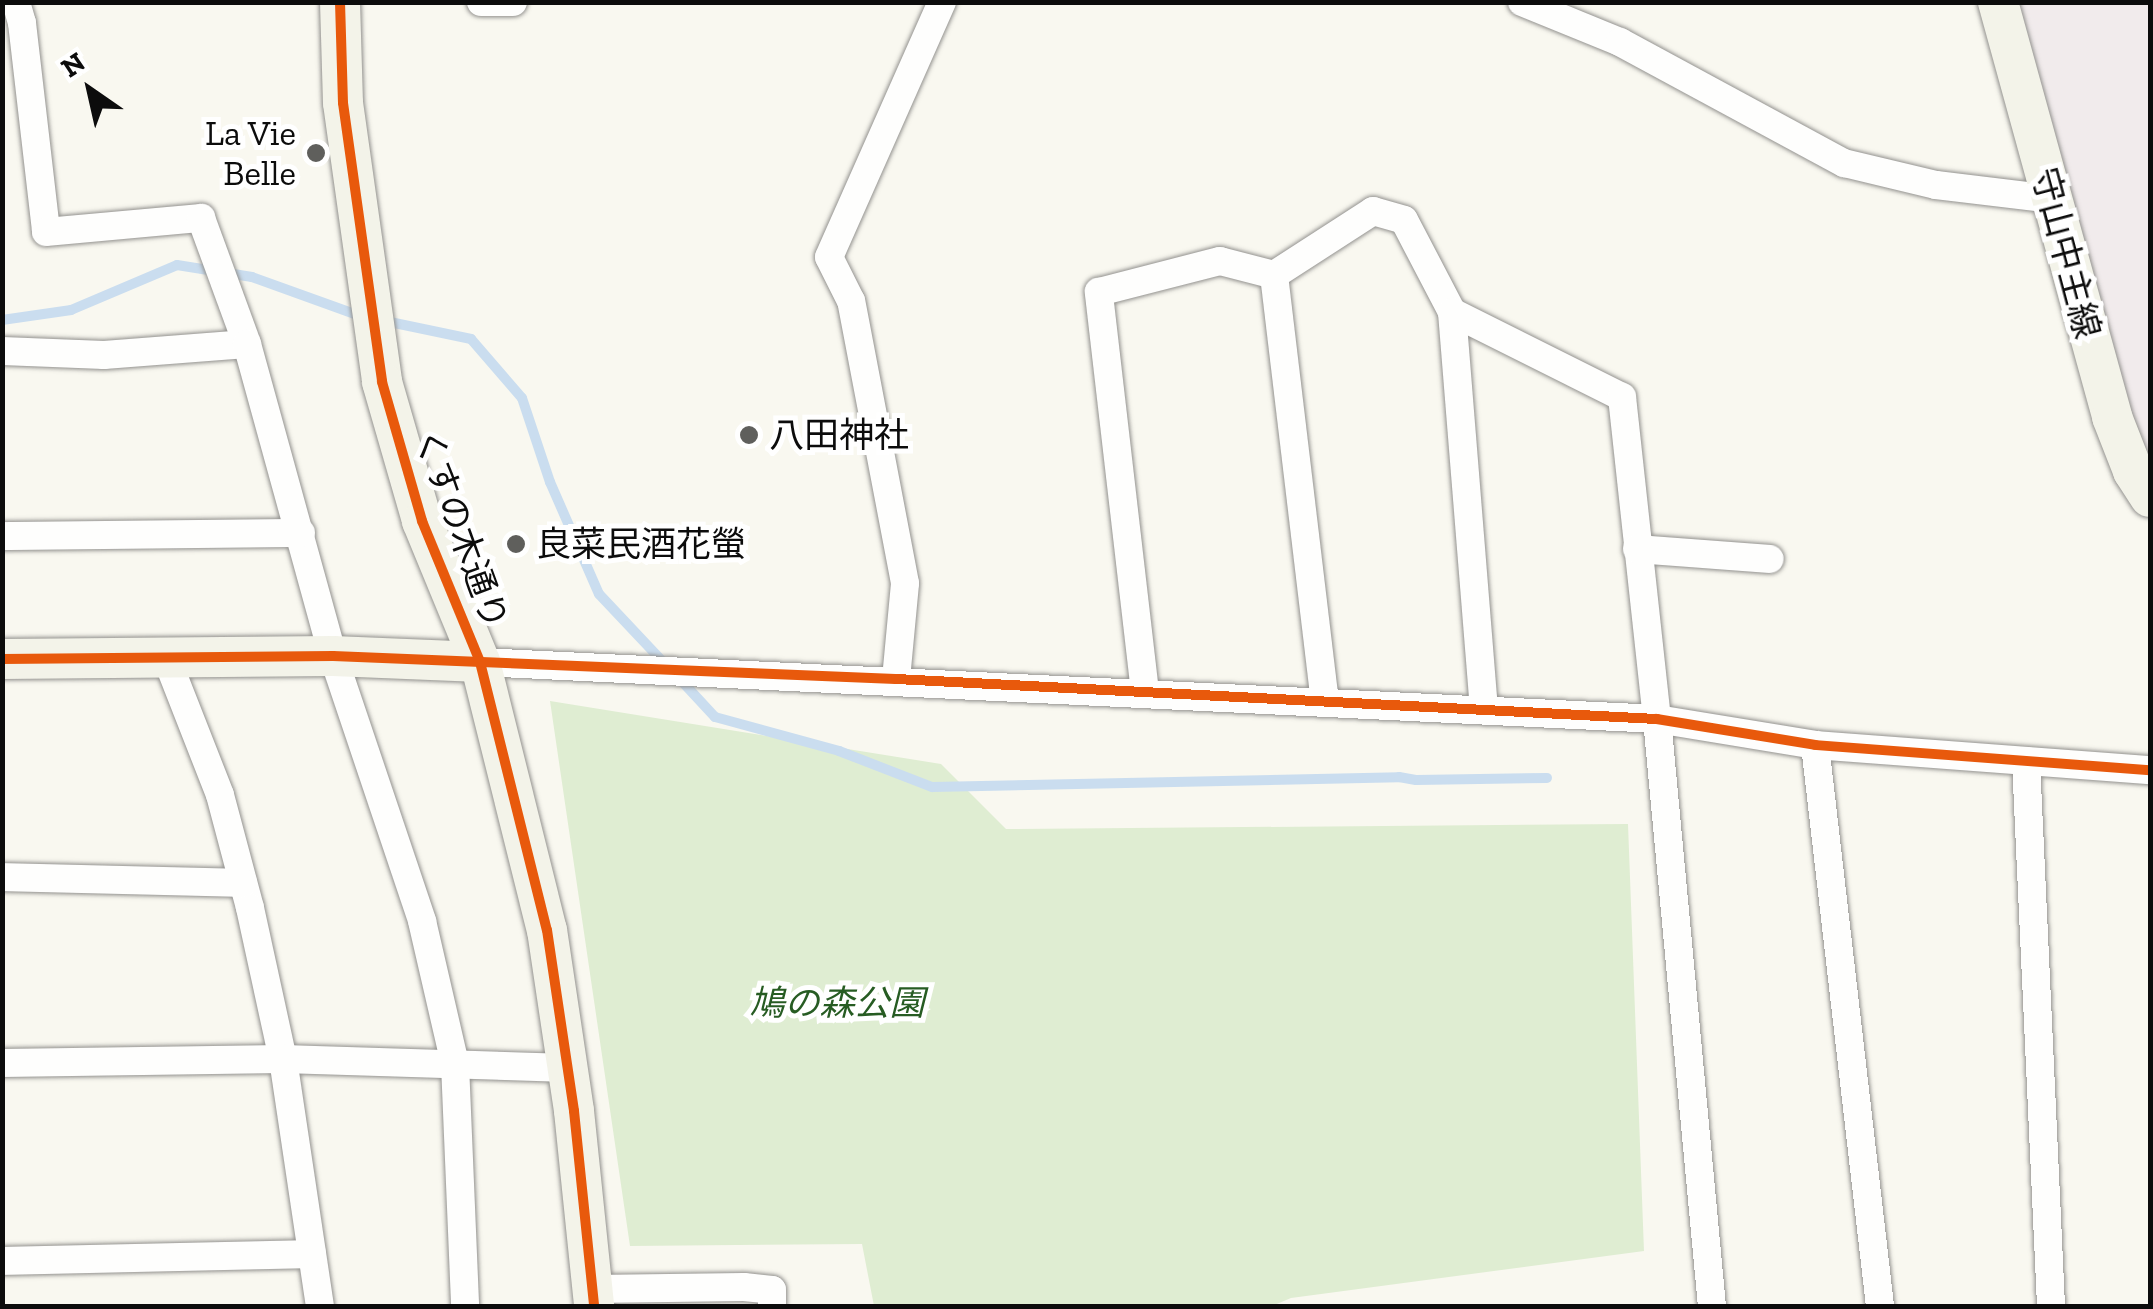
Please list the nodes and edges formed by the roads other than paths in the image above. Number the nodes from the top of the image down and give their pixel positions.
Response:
1 (16, 2) edge
2 (340, 2) edge
3 (481, 2) edge
4 (513, 2) edge
5 (942, 2) edge
6 (1522, 2) edge
7 (1998, 2) edge
8 (2051, 199) junction
9 (1274, 275) junction
10 (1452, 312) junction
11 (247, 344) junction
12 (2, 351) edge
13 (2150, 497) edge
14 (301, 533) junction
15 (2, 536) edge
16 (1637, 549) junction
17 (1770, 558) dead end
18 (333, 656) junction
19 (166, 657) junction
20 (2, 659) edge
21 (480, 662) junction
22 (896, 679) junction
23 (1145, 692) junction
24 (1325, 702) junction
25 (1484, 710) junction
26 (1657, 719) junction
27 (1815, 745) junction
28 (2026, 761) junction
29 (2150, 770) edge
30 (2, 878) edge
31 (243, 883) junction
32 (283, 1059) junction
33 (2, 1063) edge
34 (454, 1064) junction
35 (568, 1068) junction
36 (312, 1254) junction
37 (2, 1261) edge
38 (593, 1298) edge
39 (320, 1306) edge
40 (464, 1306) edge
41 (772, 1306) edge
42 (1712, 1306) edge
43 (1880, 1306) edge
44 (2051, 1306) edge

1 - 11 street
2 - 21 street, くすの木通り
3 - 4 street
5 - 22 street
6 - 8 street
7 - 8 street, 守山中主線
8 - 13 street, 守山中主線
9 - 10 street
9 - 23 street
9 - 24 street
10 - 16 street
10 - 25 street
11 - 12 street
11 - 14 street
14 - 15 street
14 - 18 street
16 - 17 street
16 - 26 street
18 - 19 street
18 - 21 street
18 - 34 street
19 - 20 street
19 - 31 street
21 - 22 street
21 - 35 street, くすの木通り
22 - 23 street
23 - 24 street
24 - 25 street
25 - 26 street
26 - 27 street
26 - 42 street
27 - 28 street
27 - 43 street
28 - 29 street
28 - 44 street
30 - 31 street
31 - 32 street
32 - 33 street
32 - 34 street
32 - 36 street
34 - 35 street
34 - 40 street
35 - 38 street, くすの木通り
36 - 37 street
36 - 39 street
38 - 41 street

